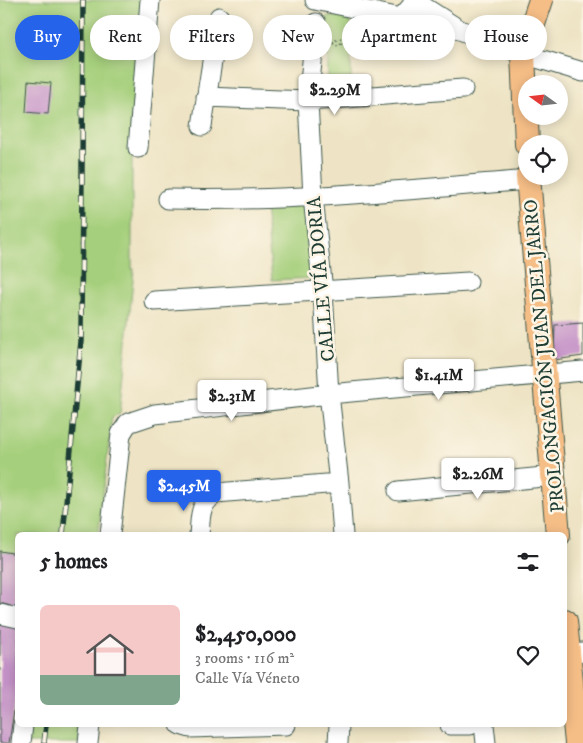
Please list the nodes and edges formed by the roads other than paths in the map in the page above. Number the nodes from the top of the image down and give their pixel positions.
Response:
1 (150, 0) edge
2 (315, 0) edge
3 (541, 0) edge
4 (415, 1) edge
5 (387, 15) edge
6 (403, 15) edge
7 (536, 15) edge
8 (455, 29) edge
9 (460, 30) junction
10 (465, 32) edge
11 (212, 60) edge
12 (312, 60) edge
13 (523, 60) edge
14 (543, 60) edge
15 (583, 72) edge
16 (463, 89) dead end
17 (206, 97) junction
18 (308, 101) junction
19 (202, 126) dead end
20 (526, 135) edge
21 (138, 148) dead end
22 (518, 179) edge
23 (529, 185) edge
24 (313, 197) junction
25 (168, 199) dead end
26 (468, 282) dead end
27 (323, 291) junction
28 (154, 301) dead end
29 (583, 371) edge
30 (546, 374) junction
31 (329, 394) junction
32 (554, 476) junction
33 (339, 483) junction
34 (398, 491) dead end
35 (110, 532) edge
36 (199, 532) edge
37 (342, 532) edge
38 (558, 532) edge
39 (0, 614) edge
40 (15, 617) edge
41 (567, 627) edge
42 (576, 653) edge
43 (23, 727) edge
44 (90, 727) edge
45 (187, 727) edge
46 (216, 727) edge
47 (339, 727) edge
48 (484, 727) edge
49 (21, 743) edge
50 (88, 743) edge
51 (338, 743) edge
52 (486, 743) edge
53 (577, 743) edge

1 - 21 street
2 - 5 street
3 - 7 main road
4 - 6 street
4 - 9 street
8 - 9 street
9 - 10 street
11 - 17 street
12 - 18 street, CALLE VÍA DORIA
13 - 20 main road
14 - 15 street
16 - 18 street
17 - 18 street
17 - 19 street
18 - 24 street, CALLE VÍA DORIA
22 - 24 street
23 - 30 main road, PROLONGACIÓN JUAN DEL JARRO
24 - 25 street
24 - 27 street, CALLE VÍA DORIA
26 - 27 street
27 - 28 street
27 - 31 street, CALLE VÍA DORIA
29 - 30 street
30 - 31 street
30 - 32 main road, PROLONGACIÓN JUAN DEL JARRO
31 - 33 street, CALLE VÍA DORIA
31 - 35 street
32 - 34 street
32 - 38 main road, PROLONGACIÓN JUAN DEL JARRO
33 - 36 street
33 - 37 street, CALLE VÍA DORIA
39 - 40 street
41 - 42 main road
42 - 53 main road
43 - 49 street
44 - 50 street
45 - 46 street
47 - 51 street
48 - 52 street

